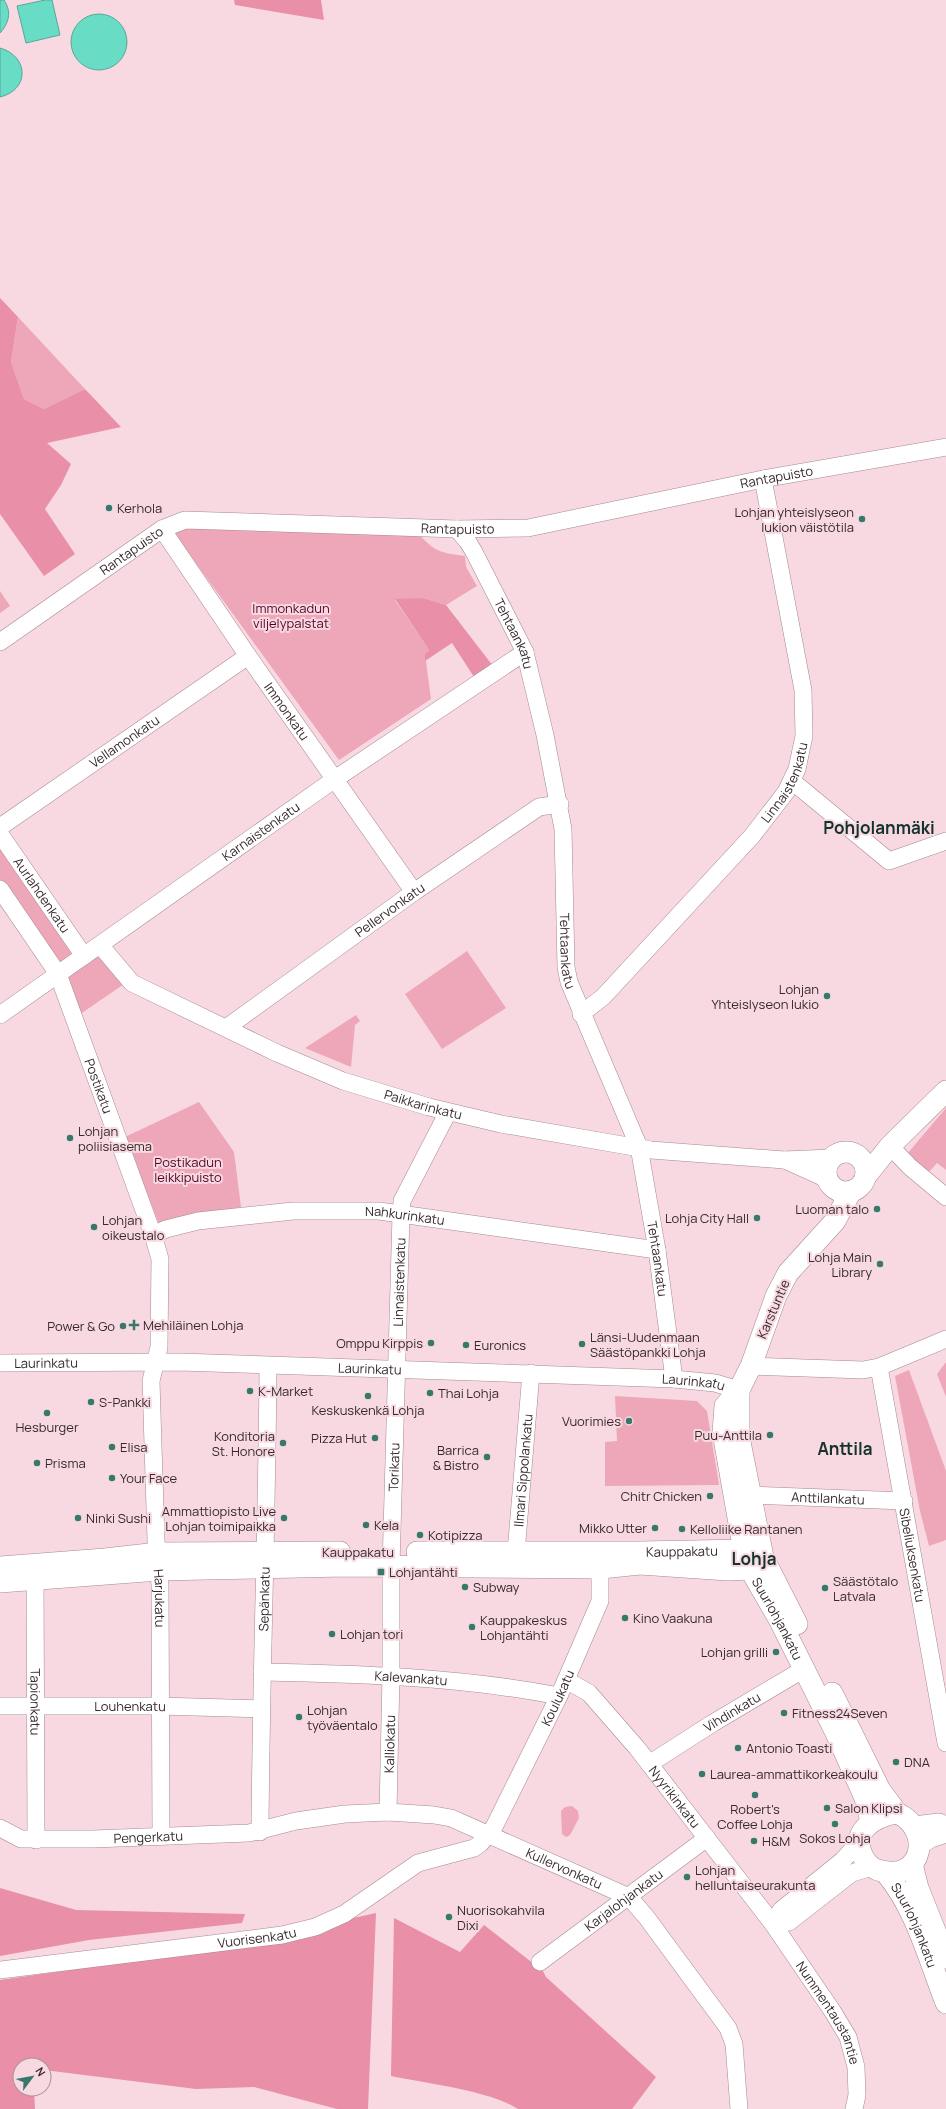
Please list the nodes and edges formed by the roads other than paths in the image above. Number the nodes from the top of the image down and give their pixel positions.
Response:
1 (946, 447) edge
2 (763, 479) junction
3 (162, 530) junction
4 (457, 530) junction
5 (0, 642) edge
6 (525, 652) junction
7 (248, 656) junction
8 (335, 779) junction
9 (792, 781) junction
10 (560, 804) junction
11 (0, 827) edge
12 (0, 834) edge
13 (946, 841) edge
14 (0, 889) edge
15 (414, 892) junction
16 (100, 945) junction
17 (84, 956) junction
18 (58, 974) junction
19 (581, 1014) junction
20 (0, 1015) edge
21 (226, 1028) junction
22 (946, 1091) edge
23 (448, 1112) junction
24 (890, 1146) junction
25 (639, 1147) junction
26 (853, 1153) junction
27 (832, 1158) junction
28 (784, 1160) junction
29 (866, 1176) junction
30 (837, 1186) junction
31 (946, 1197) edge
32 (401, 1215) junction
33 (153, 1235) junction
34 (657, 1250) junction
35 (946, 1339) edge
36 (157, 1362) junction
37 (0, 1364) edge
38 (268, 1366) junction
39 (751, 1366) junction
40 (879, 1367) junction
41 (396, 1368) junction
42 (531, 1373) junction
43 (674, 1378) junction
44 (739, 1390) junction
45 (751, 1495) junction
46 (904, 1501) junction
47 (391, 1558) junction
48 (753, 1558) junction
49 (515, 1559) junction
50 (264, 1560) junction
51 (600, 1560) junction
52 (158, 1561) junction
53 (0, 1567) edge
54 (36, 1572) junction
55 (0, 1582) edge
56 (804, 1669) junction
57 (262, 1672) junction
58 (391, 1675) junction
59 (566, 1680) junction
60 (559, 1696) junction
61 (0, 1706) edge
62 (36, 1706) junction
63 (159, 1706) junction
64 (260, 1709) junction
65 (946, 1743) edge
66 (655, 1760) junction
67 (388, 1812) junction
68 (905, 1819) junction
69 (871, 1822) junction
70 (946, 1825) edge
71 (0, 1828) edge
72 (260, 1832) junction
73 (946, 1834) edge
74 (488, 1835) junction
75 (161, 1836) junction
76 (707, 1838) junction
77 (36, 1840) junction
78 (860, 1841) junction
79 (916, 1855) junction
80 (878, 1870) junction
81 (628, 1897) junction
82 (773, 1924) junction
83 (946, 1958) edge
84 (540, 1962) dead end
85 (0, 1970) edge
86 (946, 2003) edge
87 (739, 2109) edge
88 (854, 2109) edge

1 - 2 street, Rantapuisto
2 - 4 street, Rantapuisto
2 - 9 street, Linnaistenkatu
3 - 4 street, Rantapuisto
3 - 5 street, Rantapuisto
3 - 7 street, Immonkatu
4 - 6 street, Tehtaankatu
6 - 8 street, Karnaistenkatu
6 - 10 street, Tehtaankatu
7 - 8 street, Immonkatu
7 - 11 street, Vellamonkatu
8 - 15 street, Immonkatu
8 - 16 street, Karnaistenkatu
9 - 13 street
9 - 19 street, Linnaistenkatu
10 - 15 street, Pellervonkatu
10 - 19 street, Tehtaankatu
12 - 17 street, Aurlahdenkatu
14 - 18 street
15 - 21 street, Pellervonkatu
16 - 17 street, Karnaistenkatu
16 - 21 street, Paikkarinkatu
17 - 18 street, Karnaistenkatu
18 - 20 street, Karnaistenkatu
18 - 33 street, Postikatu
19 - 25 street, Tehtaankatu
21 - 23 street, Paikkarinkatu
22 - 24 main road
23 - 25 street, Paikkarinkatu
23 - 32 street, Linnaistenkatu
24 - 26 main road
24 - 29 main road
24 - 31 street
25 - 28 street, Paikkarinkatu
25 - 34 street, Tehtaankatu
26 - 27 main road
26 - 29 main road
27 - 28 street, Paikkarinkatu
27 - 30 main road
28 - 30 street, Paikkarinkatu
29 - 30 main road
30 - 39 main road, Karstuntie
32 - 33 street, Nahkurinkatu
32 - 34 street, Nahkurinkatu
32 - 41 street, Linnaistenkatu
33 - 36 street, Postikatu
34 - 43 street, Tehtaankatu
35 - 40 street
36 - 37 street, Laurinkatu
36 - 38 street, Laurinkatu
36 - 52 street, Harjukatu
38 - 41 street, Laurinkatu
38 - 50 street, Sepänkatu
39 - 40 street
39 - 44 main road, Karstuntie
40 - 46 street, Sibeliuksenkatu
41 - 42 street, Laurinkatu
41 - 47 street, Torikatu
42 - 43 street, Laurinkatu
42 - 49 street, Ilmari Sippolankatu
43 - 44 street, Laurinkatu
44 - 45 main road, Suurlohjankatu
44 - 48 main road, Suurlohjankatu
45 - 46 street, Anttilankatu
45 - 48 main road, Suurlohjankatu
46 - 65 street, Sibeliuksenkatu
47 - 49 main road, Kauppakatu
47 - 50 main road, Kauppakatu
47 - 58 street, Torikatu
48 - 51 main road, Kauppakatu
48 - 56 main road, Suurlohjankatu
48 - 68 main road, Suurlohjankatu
49 - 51 main road, Kauppakatu
50 - 52 main road, Kauppakatu
50 - 57 street, Sepänkatu
51 - 59 street, Koulukatu
52 - 54 main road, Kauppakatu
52 - 63 street, Harjukatu
53 - 54 main road, Kauppakatu
54 - 55 main road, Kauppakatu
54 - 62 street, Tapionkatu
56 - 66 street, Vihdinkatu
56 - 69 main road, Suurlohjankatu
57 - 58 street, Kalevankatu
57 - 64 street, Sepänkatu
58 - 60 street, Kalevankatu
58 - 67 street, Kalliokatu
59 - 60 street, Koulukatu
59 - 66 street, Nyyrikinkatu
60 - 74 street, Koulukatu
61 - 62 street, Louhenkatu
62 - 63 street, Louhenkatu
62 - 77 street, Tapionkatu
63 - 64 street, Louhenkatu
63 - 75 street, Harjukatu
64 - 72 street, Sepänkatu
66 - 76 street, Nyyrikinkatu
67 - 72 street, Kullervonkatu
67 - 74 street, Kullervonkatu
68 - 69 main road
68 - 70 street
68 - 79 main road
69 - 78 main road
71 - 77 street, Pengerkatu
72 - 75 street, Pengerkatu
73 - 79 street
74 - 81 street, Kullervonkatu
74 - 85 street, Vuorisenkatu
75 - 77 street, Pengerkatu
76 - 81 street, Karjalohjankatu
76 - 82 street, Nyyrikinkatu
78 - 80 main road
78 - 82 street
79 - 80 main road
79 - 83 main road, Suurlohjankatu
80 - 82 street
80 - 86 main road, Suurlohjankatu
81 - 84 street, Karjalohjankatu
81 - 87 street, Kullervonkatu
82 - 88 street, Nummentaustantie

